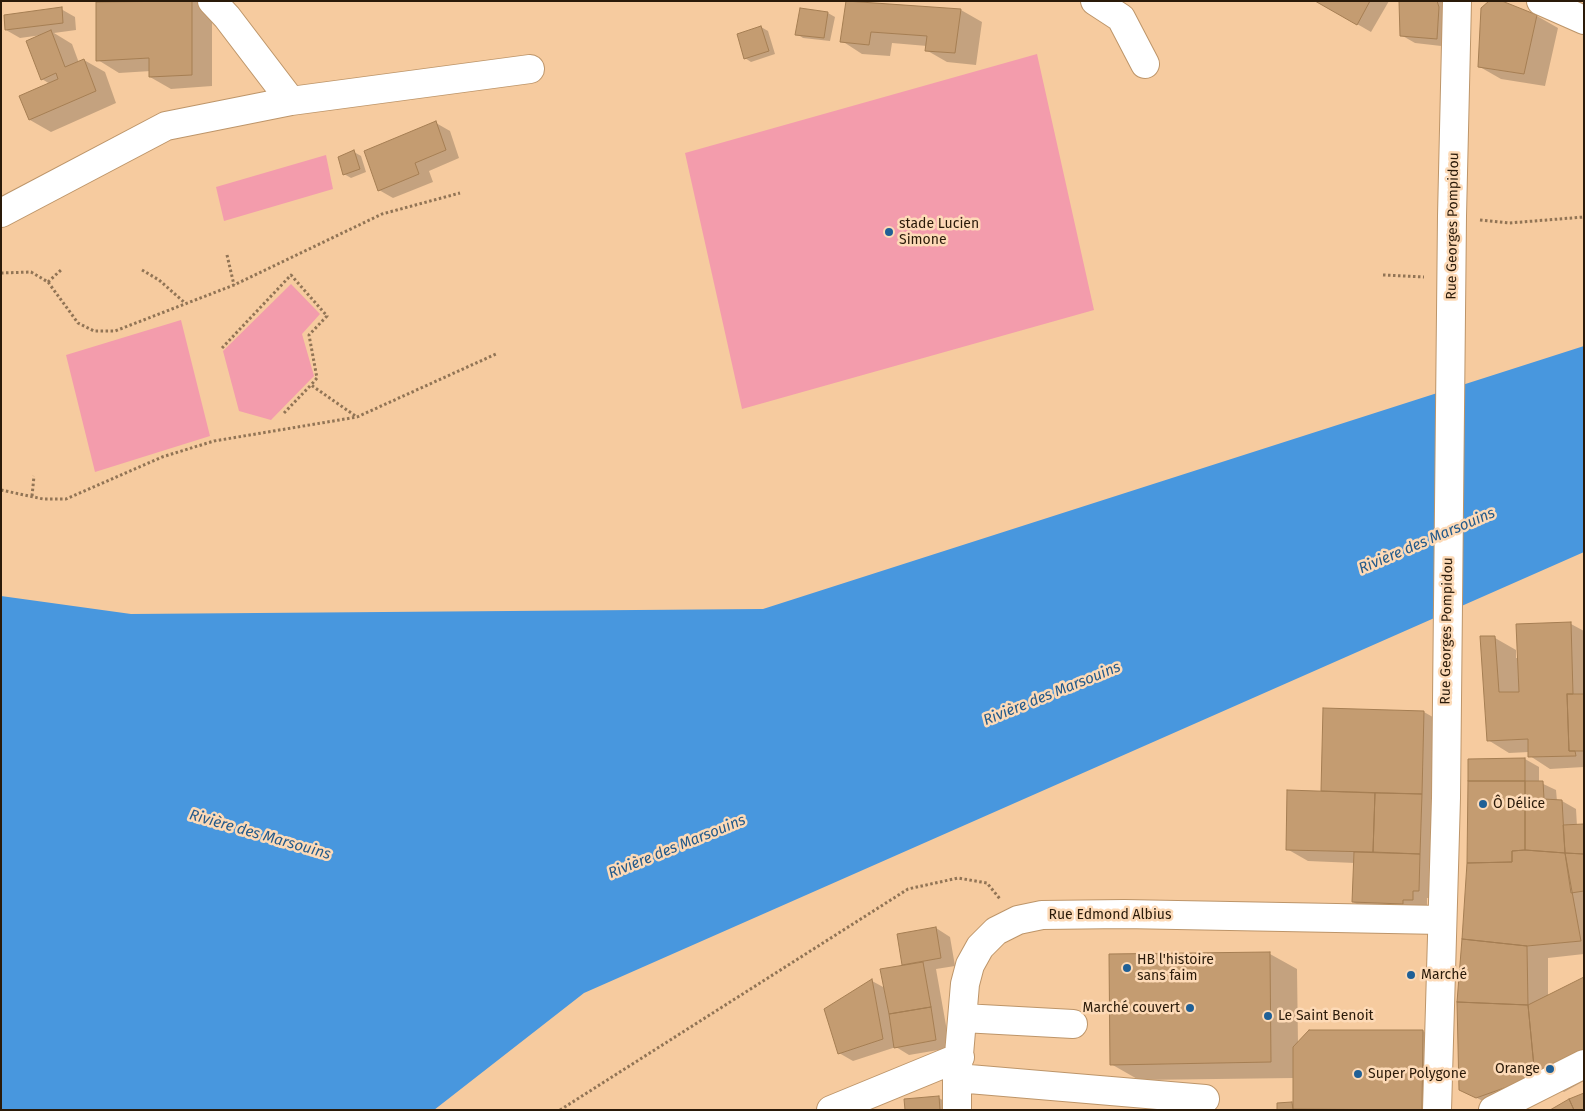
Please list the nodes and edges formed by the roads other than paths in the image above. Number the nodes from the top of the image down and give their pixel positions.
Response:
1 (212, 1) edge
2 (1095, 1) edge
3 (1457, 1) edge
4 (1541, 1) edge
5 (1584, 20) edge
6 (1145, 64) dead end
7 (530, 69) dead end
8 (290, 101) junction
9 (1, 213) edge
10 (1442, 920) junction
11 (963, 1018) junction
12 (1073, 1024) dead end
13 (1584, 1064) edge
14 (958, 1068) junction
15 (1205, 1099) dead end
16 (831, 1110) edge
17 (957, 1110) edge
18 (1437, 1110) edge
19 (1493, 1110) edge

1 - 8 street
2 - 6 street
3 - 10 street, Rue Georges Pompidou
4 - 5 street
7 - 8 street
8 - 9 street
10 - 11 street, Rue Edmond Albius
10 - 18 street, Rue Georges Pompidou
11 - 12 street
11 - 14 street, Rue Edmond Albius
13 - 19 street
14 - 15 street
14 - 16 street
14 - 17 street, Rue Edmond Albius

